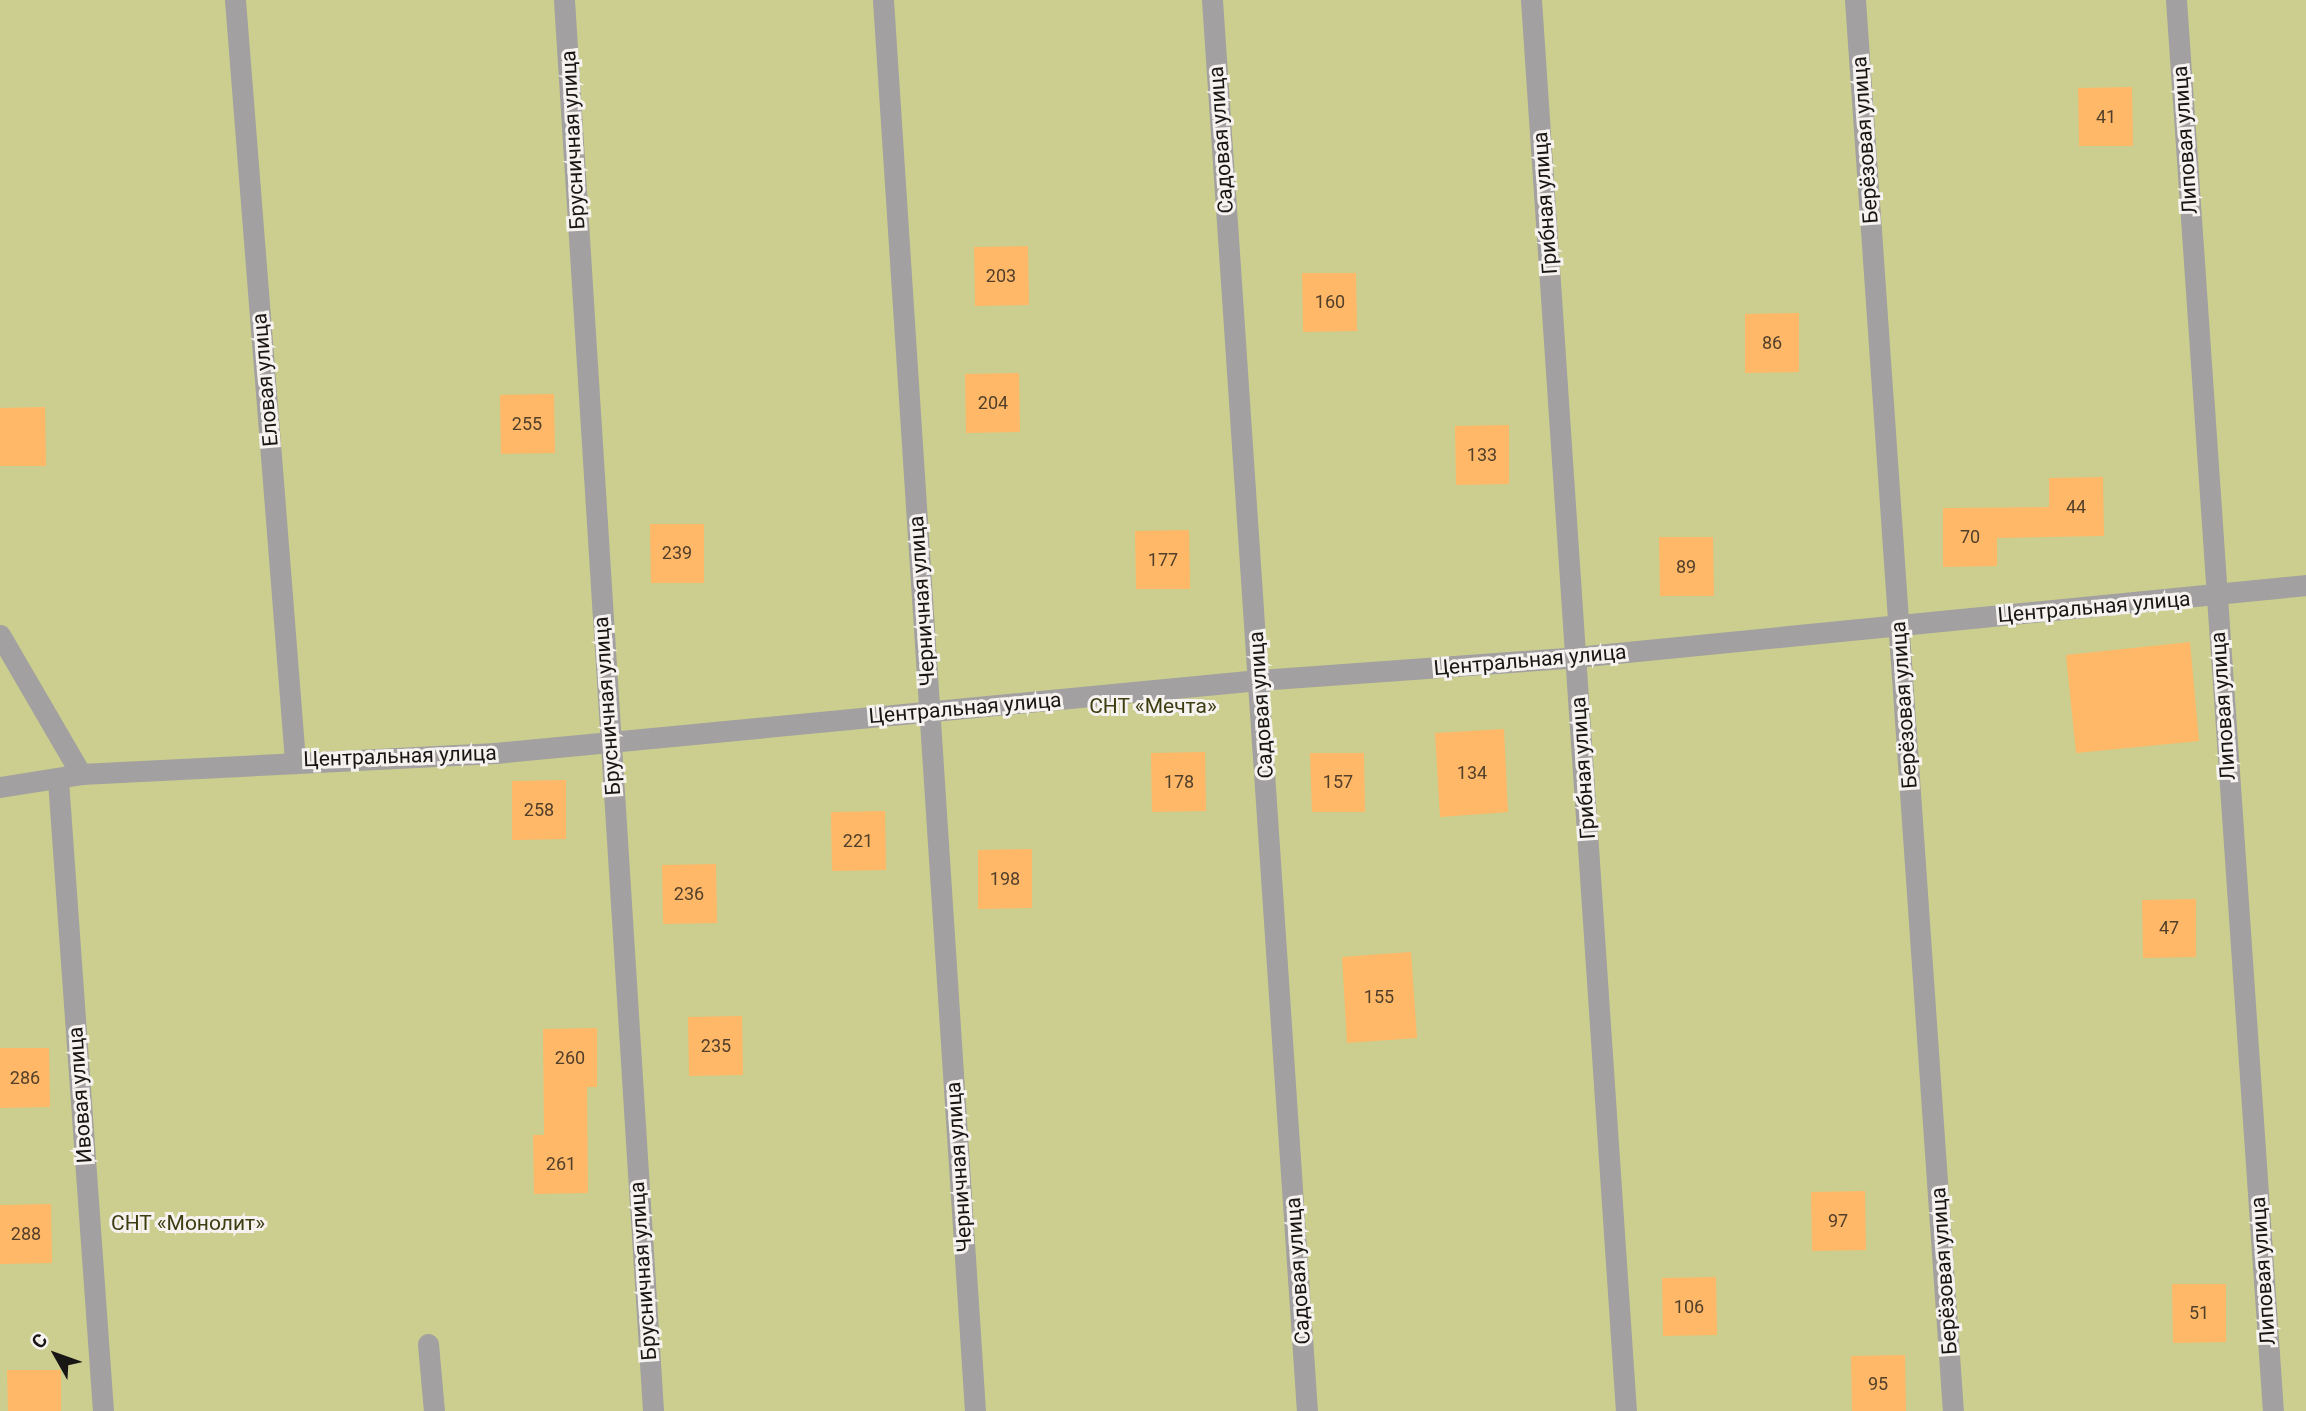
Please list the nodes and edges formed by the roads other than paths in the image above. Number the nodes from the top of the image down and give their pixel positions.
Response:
1 (235, 0) edge
2 (564, 0) edge
3 (883, 0) edge
4 (1212, 0) edge
5 (1531, 0) edge
6 (1855, 0) edge
7 (2176, 0) edge
8 (2306, 586) edge
9 (2216, 596) junction
10 (1899, 625) junction
11 (0, 635) edge
12 (1576, 657) junction
13 (1259, 680) junction
14 (929, 712) junction
15 (608, 741) junction
16 (295, 761) junction
17 (81, 774) junction
18 (58, 780) junction
19 (0, 788) edge
20 (428, 1344) dead end
21 (103, 1411) edge
22 (434, 1411) edge
23 (653, 1411) edge
24 (975, 1411) edge
25 (1307, 1411) edge
26 (1626, 1411) edge
27 (1954, 1411) edge
28 (2273, 1411) edge

1 - 16 street, Еловая улица
2 - 15 street, Брусничная улица
3 - 14 street, Черничная улица
4 - 13 street, Садовая улица
5 - 12 street, Грибная улица
6 - 10 street, Берёзовая улица
7 - 9 street, Липовая улица
8 - 9 street, Центральная улица
9 - 10 street, Центральная улица
9 - 28 street, Липовая улица
10 - 12 street, Центральная улица
10 - 27 street, Берёзовая улица
11 - 17 street
12 - 13 street, Центральная улица
12 - 26 street, Грибная улица
13 - 14 street, Центральная улица
13 - 25 street, Садовая улица
14 - 15 street, Центральная улица
14 - 24 street, Черничная улица
15 - 16 street, Центральная улица
15 - 23 street, Брусничная улица
16 - 17 street, Центральная улица
17 - 18 street, Центральная улица
18 - 19 street, Центральная улица
18 - 21 street, Ивовая улица
20 - 22 street

